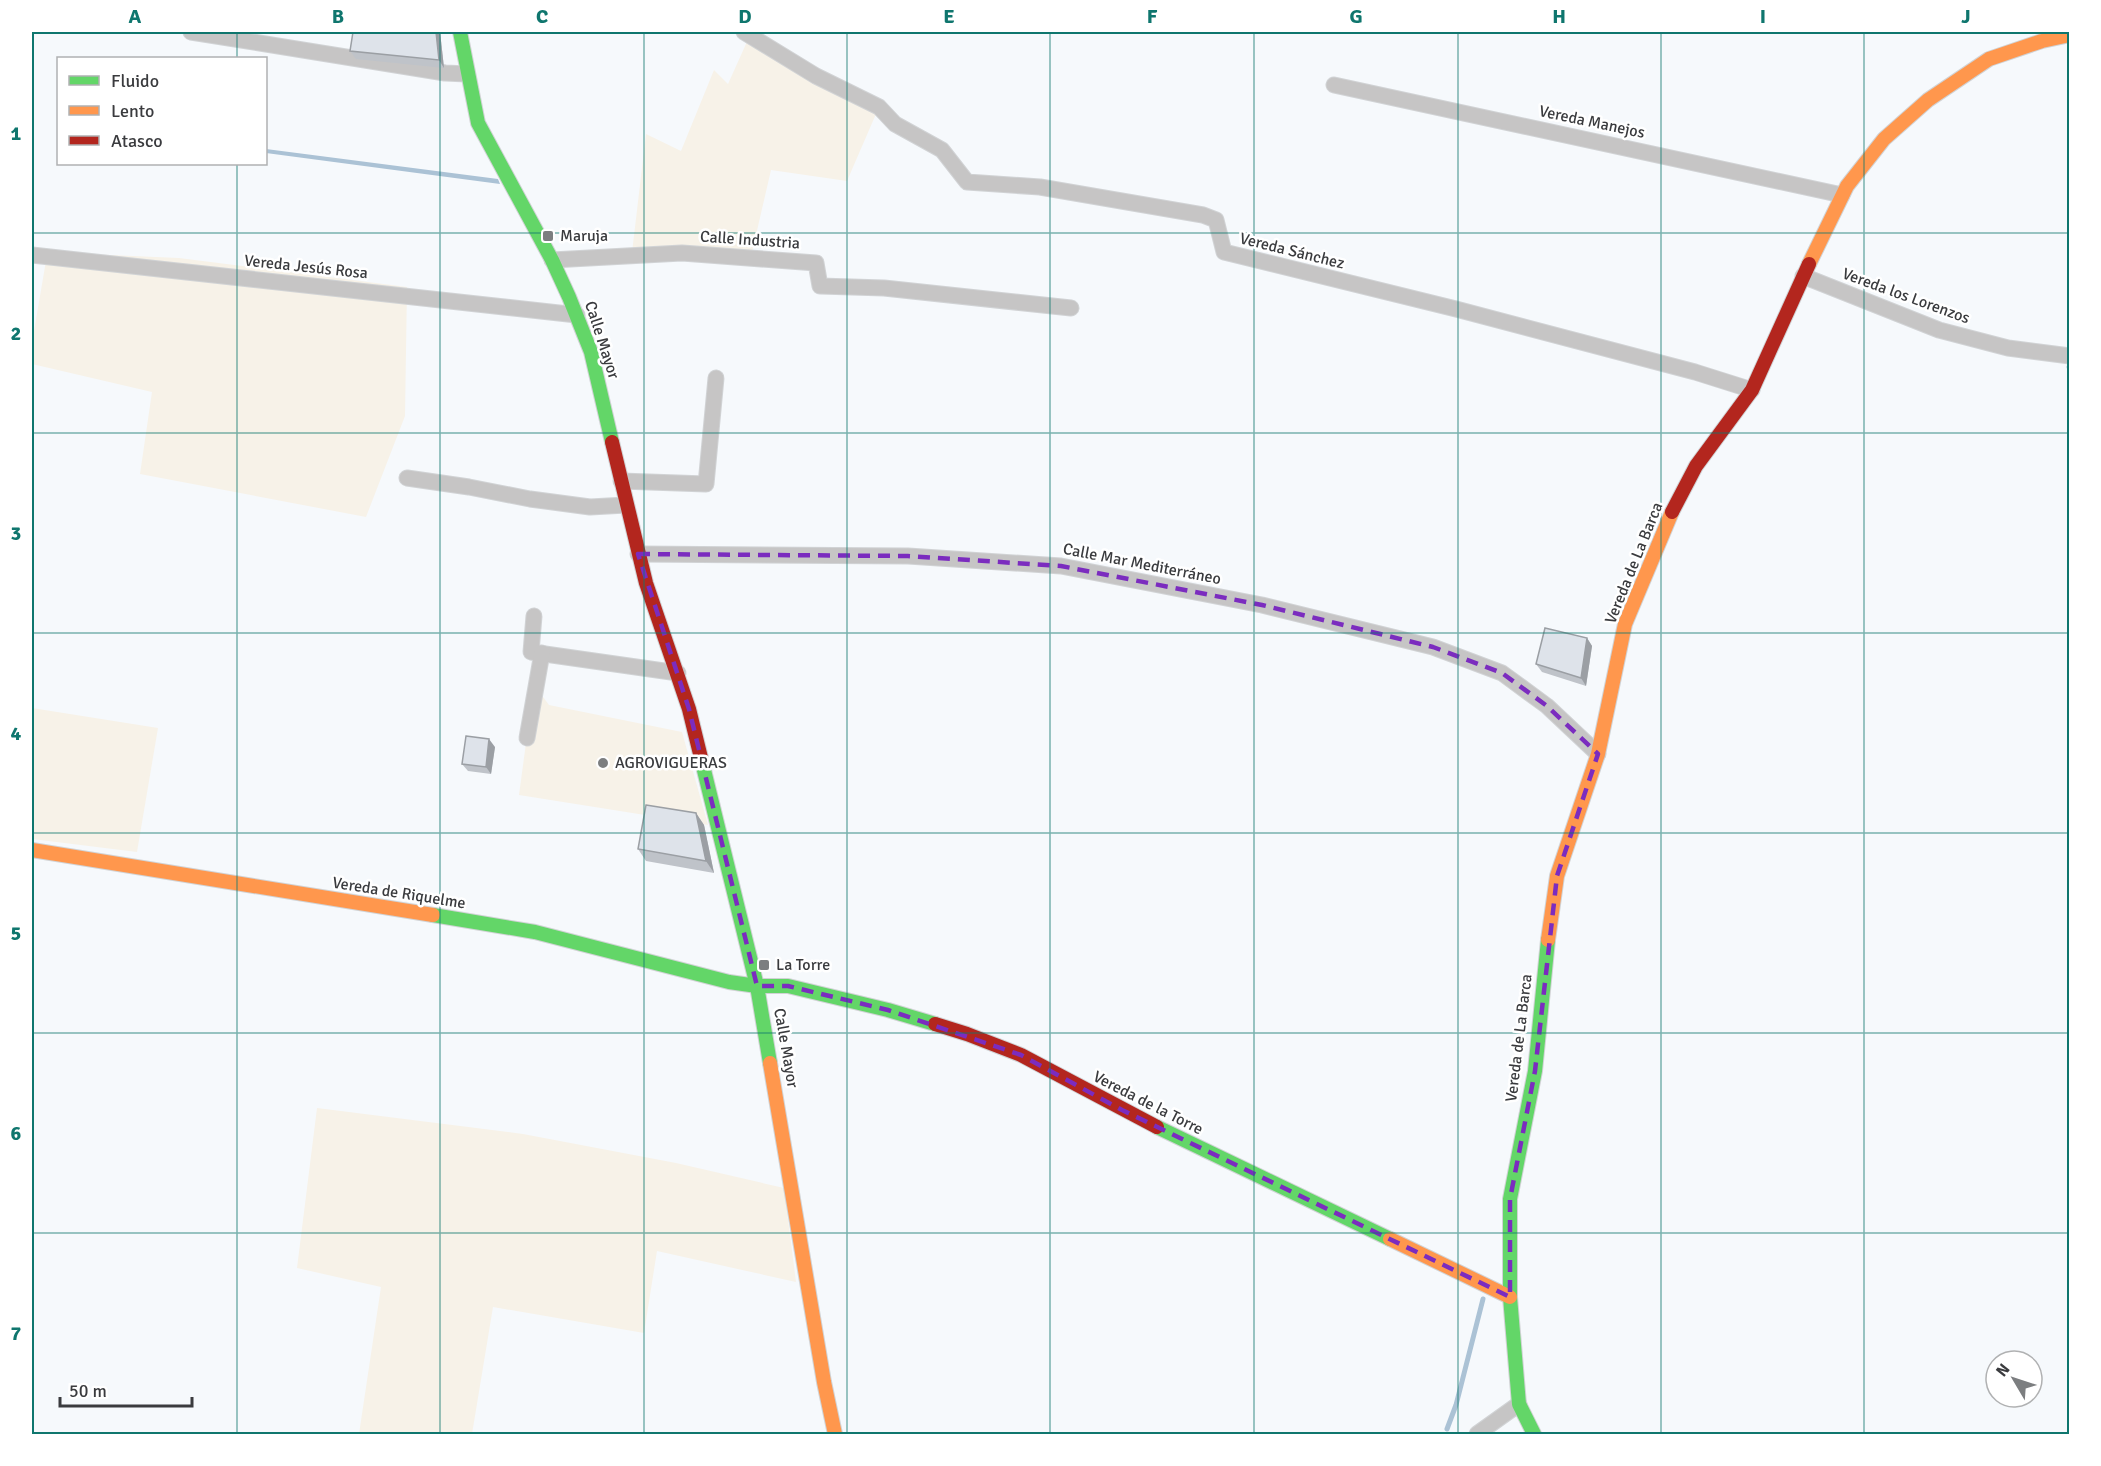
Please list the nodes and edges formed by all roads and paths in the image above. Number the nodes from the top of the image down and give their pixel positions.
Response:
1 (191, 32) edge
2 (460, 32) edge
3 (744, 32) edge
4 (2070, 35) edge
5 (467, 74) junction
6 (1334, 85) dead end
7 (1842, 195) junction
8 (32, 255) edge
9 (552, 260) junction
10 (1803, 276) junction
11 (1071, 308) dead end
12 (577, 315) junction
13 (2070, 356) edge
14 (716, 378) dead end
15 (1752, 390) junction
16 (407, 478) dead end
17 (621, 482) junction
18 (626, 505) junction
19 (638, 554) junction
20 (534, 616) dead end
21 (542, 653) junction
22 (678, 673) junction
23 (527, 738) dead end
24 (1598, 754) junction
25 (32, 850) edge
26 (757, 986) junction
27 (1510, 1297) junction
28 (1519, 1404) junction
29 (835, 1434) edge
30 (1477, 1434) edge
31 (1534, 1434) edge

1 - 5 street
2 - 5 street, Calle Mayor
3 - 15 street, Vereda Sánchez
4 - 7 street, Vereda de La Barca
5 - 9 street, Calle Mayor
6 - 7 street, Vereda Manejos
7 - 10 street, Vereda de La Barca
8 - 12 street, Vereda Jesús Rosa
9 - 11 street, Calle Industria
9 - 12 street, Calle Mayor
10 - 13 street, Vereda los Lorenzos
10 - 15 street, Vereda de La Barca
12 - 17 street, Calle Mayor
14 - 17 street
15 - 24 street, Vereda de La Barca
16 - 18 street
17 - 18 street, Calle Mayor
18 - 19 street, Calle Mayor
19 - 22 street, Calle Mayor
19 - 24 street, Calle Mar Mediterráneo
20 - 21 street
21 - 22 street
21 - 23 street
22 - 26 street, Calle Mayor
24 - 27 street, Vereda de La Barca
25 - 26 street, Vereda de Riquelme
26 - 27 street, Vereda de la Torre
26 - 29 street, Calle Mayor
27 - 28 street, Vereda de La Barca
28 - 30 street
28 - 31 street

